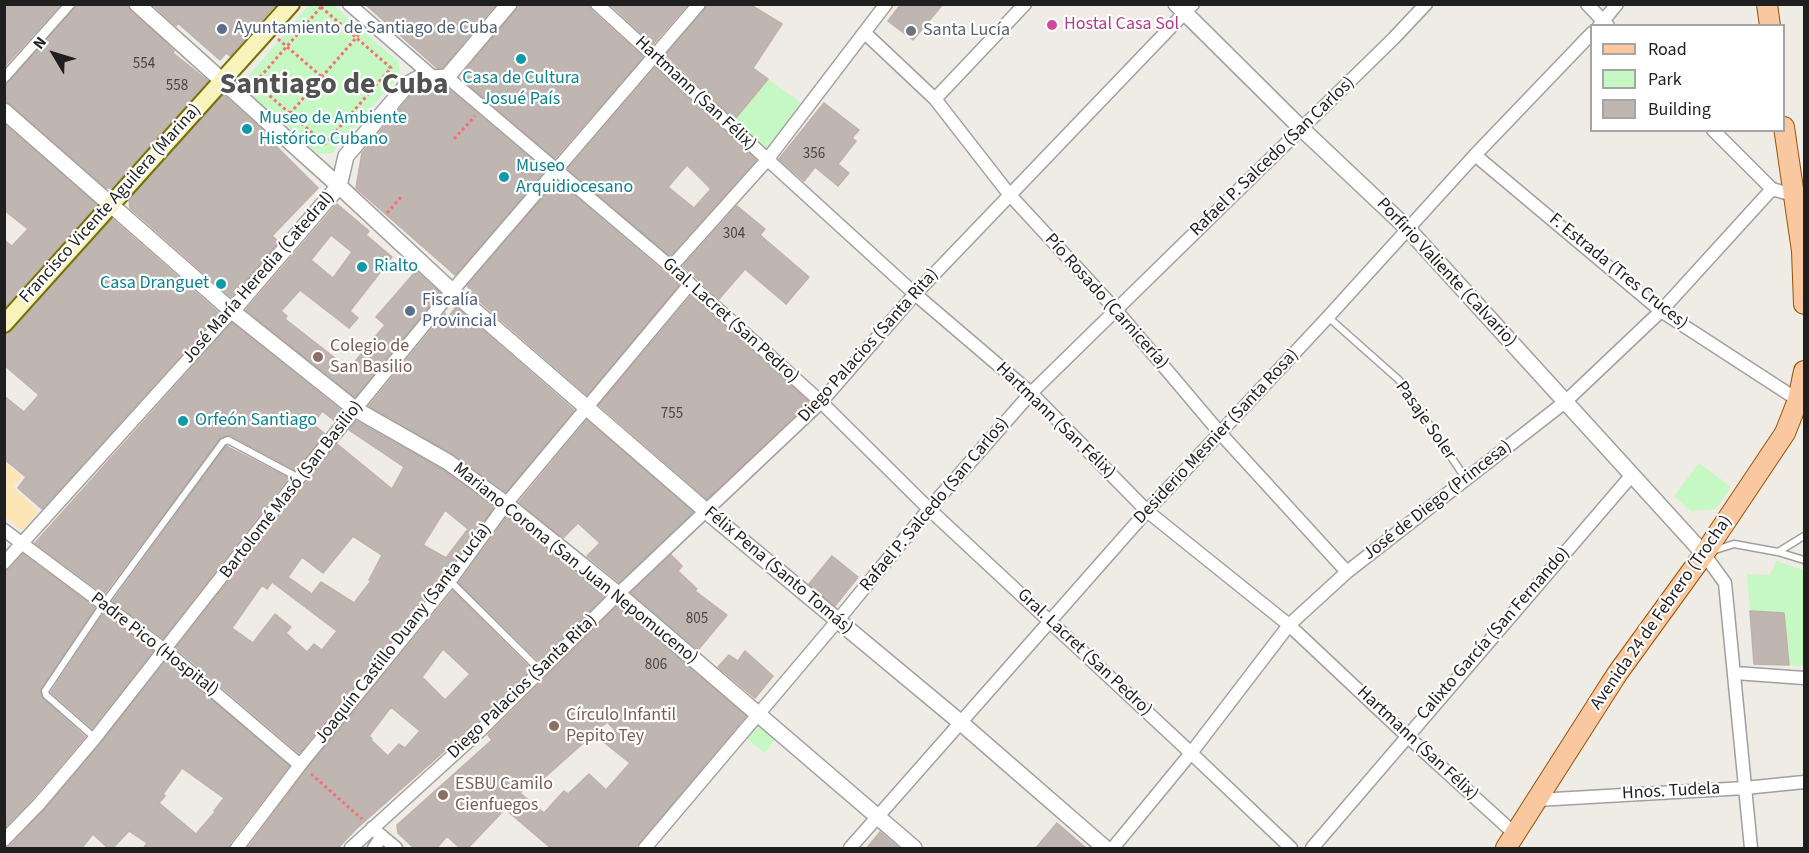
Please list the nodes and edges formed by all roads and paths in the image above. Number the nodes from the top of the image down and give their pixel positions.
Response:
1 (70, 4) edge
2 (137, 4) edge
3 (291, 4) edge
4 (349, 4) edge
5 (508, 4) edge
6 (597, 4) edge
7 (699, 4) edge
8 (886, 4) edge
9 (1025, 4) edge
10 (1426, 4) edge
11 (1587, 4) edge
12 (1617, 4) edge
13 (1767, 4) edge
14 (1184, 7) edge
15 (1603, 24) edge
16 (1770, 24) edge
17 (363, 30) dead end
18 (865, 33) junction
19 (1590, 35) edge
20 (356, 38) junction
21 (279, 40) dead end
22 (287, 47) junction
23 (656, 56) junction
24 (322, 77) junction
25 (440, 77) junction
26 (4, 78) edge
27 (222, 81) junction
28 (935, 99) junction
29 (4, 111) edge
30 (290, 113) junction
31 (477, 114) dead end
32 (282, 122) dead end
33 (1302, 129) junction
34 (1715, 132) edge
35 (1785, 132) edge
36 (454, 139) dead end
37 (1474, 155) junction
38 (346, 156) junction
39 (767, 160) junction
40 (313, 162) junction
41 (556, 170) junction
42 (339, 186) junction
43 (1772, 189) junction
44 (1010, 194) junction
45 (1793, 195) junction
46 (402, 196) dead end
47 (112, 205) junction
48 (385, 214) dead end
49 (1408, 229) junction
50 (1803, 251) edge
51 (671, 267) junction
52 (690, 284) junction
53 (452, 291) junction
54 (915, 294) junction
55 (1804, 304) edge
56 (1116, 310) junction
57 (1660, 310) junction
58 (232, 311) junction
59 (1328, 317) junction
60 (4, 324) edge
61 (1804, 371) edge
62 (1031, 393) junction
63 (1801, 400) edge
64 (821, 402) junction
65 (1565, 402) junction
66 (586, 407) junction
67 (355, 409) junction
68 (1220, 433) junction
69 (1631, 476) junction
70 (299, 478) junction
71 (1466, 479) junction
72 (506, 504) junction
73 (929, 509) junction
74 (705, 510) junction
75 (1147, 511) junction
76 (4, 530) edge
77 (1804, 536) edge
78 (22, 544) junction
79 (1778, 552) junction
80 (1704, 554) junction
81 (1804, 560) edge
82 (4, 563) edge
83 (1347, 572) junction
84 (450, 581) junction
85 (618, 594) junction
86 (103, 605) junction
87 (838, 620) junction
88 (1049, 620) junction
89 (1289, 625) junction
90 (165, 650) junction
91 (542, 671) junction
92 (1735, 673) junction
93 (1804, 678) edge
94 (758, 713) junction
95 (960, 723) junction
96 (1407, 736) junction
97 (95, 738) junction
98 (1191, 753) junction
99 (300, 765) junction
100 (1804, 782) edge
101 (1745, 788) junction
102 (1537, 800) junction
103 (879, 818) junction
104 (377, 832) junction
105 (4, 840) edge
106 (1512, 844) edge
107 (237, 849) edge
108 (351, 849) edge
109 (374, 849) edge
110 (396, 849) edge
111 (645, 849) edge
112 (850, 849) edge
113 (914, 849) edge
114 (1105, 849) edge
115 (1113, 849) edge
116 (1291, 849) edge
117 (1312, 849) edge
118 (1751, 849) edge

1 - 26 street
2 - 27 street
3 - 27 main road, Francisco Vicente Aguilera (Marina)
4 - 25 street, Gral. Lacret (San Pedro)
5 - 25 street
6 - 23 street, Hartmann (San Félix)
7 - 23 street, Bartolomé Masó (San Basilio)
8 - 18 street
9 - 28 street
10 - 33 street, Rafael P. Salcedo (San Carlos)
11 - 15 street
12 - 15 street
13 - 16 main road
14 - 33 street, Porfirio Valiente (Calvario)
14 - 44 street, Diego Palacios (Santa Rita)
17 - 20 path
18 - 28 street, Pío Rosado (Carnicería)
18 - 39 street
19 - 37 street, Desiderio Mesnier (Santa Rosa)
20 - 22 path
20 - 24 path
20 - 30 path
21 - 22 path
22 - 24 path
22 - 30 path
23 - 39 street, Hartmann (San Félix)
23 - 41 street, Bartolomé Masó (San Basilio)
24 - 30 path
25 - 38 street, José María Heredia (Catedral)
25 - 41 street, Gral. Lacret (San Pedro)
27 - 40 street, Félix Pena (Santo Tomás)
27 - 47 main road, Francisco Vicente Aguilera (Marina)
28 - 44 street, Pío Rosado (Carnicería)
29 - 47 street, Mariano Corona (San Juan Nepomuceno)
30 - 32 path
31 - 36 path
33 - 49 street, Porfirio Valiente (Calvario)
33 - 56 street, Rafael P. Salcedo (San Carlos)
34 - 43 street
35 - 45 main road
37 - 49 street, Desiderio Mesnier (Santa Rosa)
37 - 57 street, F. Estrada (Tres Cruces)
38 - 40 street
38 - 42 street, José María Heredia (Catedral)
39 - 51 street
39 - 54 street, Hartmann (San Félix)
40 - 42 street, Félix Pena (Santo Tomás)
41 - 51 street, Gral. Lacret (San Pedro)
41 - 53 street, Bartolomé Masó (San Basilio)
42 - 53 street, Félix Pena (Santo Tomás)
42 - 58 street, José María Heredia (Catedral)
43 - 45 street
43 - 57 street, José de Diego (Princesa)
44 - 54 street, Diego Palacios (Santa Rita)
44 - 56 street, Pío Rosado (Carnicería)
45 - 50 main road
46 - 48 path
47 - 58 street, Mariano Corona (San Juan Nepomuceno)
47 - 60 main road, Francisco Vicente Aguilera (Marina)
49 - 59 street, Desiderio Mesnier (Santa Rosa)
49 - 65 street, Porfirio Valiente (Calvario)
50 - 55 main road
51 - 52 street, Gral. Lacret (San Pedro)
52 - 64 street, Gral. Lacret (San Pedro)
52 - 66 street, Joaquín Castillo Duany (Santa Lucía)
53 - 66 street, Félix Pena (Santo Tomás)
53 - 67 street, Bartolomé Masó (San Basilio)
54 - 62 street, Hartmann (San Félix)
54 - 64 street, Diego Palacios (Santa Rita)
56 - 62 street, Rafael P. Salcedo (San Carlos)
56 - 68 street, Pío Rosado (Carnicería)
57 - 63 street, F. Estrada (Tres Cruces)
57 - 65 street, José de Diego (Princesa)
58 - 67 street, Mariano Corona (San Juan Nepomuceno)
58 - 78 street, José María Heredia (Catedral)
59 - 68 street, Desiderio Mesnier (Santa Rosa)
59 - 71 lane, Pasaje Soler
61 - 63 main road, Avenida 24 de Febrero (Trocha)
62 - 73 street, Rafael P. Salcedo (San Carlos)
62 - 75 street, Hartmann (San Félix)
63 - 80 main road, Avenida 24 de Febrero (Trocha)
64 - 73 street, Gral. Lacret (San Pedro)
64 - 74 street, Diego Palacios (Santa Rita)
65 - 69 street, Porfirio Valiente (Calvario)
65 - 71 street, José de Diego (Princesa)
66 - 72 street, Joaquín Castillo Duany (Santa Lucía)
66 - 74 street, Félix Pena (Santo Tomás)
67 - 70 street, Bartolomé Masó (San Basilio)
67 - 72 street, Mariano Corona (San Juan Nepomuceno)
68 - 75 street, Desiderio Mesnier (Santa Rosa)
68 - 83 street, Pío Rosado (Carnicería)
69 - 80 street, Porfirio Valiente (Calvario)
69 - 96 street, Calixto García (San Fernando)
70 - 86 lane
70 - 90 street, Bartolomé Masó (San Basilio)
71 - 83 street, José de Diego (Princesa)
72 - 84 street, Joaquín Castillo Duany (Santa Lucía)
72 - 85 street, Mariano Corona (San Juan Nepomuceno)
73 - 87 street, Rafael P. Salcedo (San Carlos)
73 - 88 street, Gral. Lacret (San Pedro)
74 - 85 street, Diego Palacios (Santa Rita)
74 - 87 street, Félix Pena (Santo Tomás)
75 - 88 street, Desiderio Mesnier (Santa Rosa)
75 - 89 street, Hartmann (San Félix)
76 - 78 street, Padre Pico (Hospital)
77 - 79 lane
78 - 82 street, José María Heredia (Catedral)
78 - 86 street, Padre Pico (Hospital)
79 - 80 lane
79 - 81 lane
80 - 92 street
80 - 102 main road, Avenida 24 de Febrero (Trocha)
83 - 89 street, José de Diego (Princesa)
84 - 91 lane
84 - 99 street, Joaquín Castillo Duany (Santa Lucía)
85 - 91 street, Diego Palacios (Santa Rita)
85 - 94 street, Mariano Corona (San Juan Nepomuceno)
86 - 90 street, Padre Pico (Hospital)
86 - 97 lane
87 - 94 street, Rafael P. Salcedo (San Carlos)
87 - 95 street, Félix Pena (Santo Tomás)
88 - 95 street, Desiderio Mesnier (Santa Rosa)
88 - 98 street, Gral. Lacret (San Pedro)
89 - 96 street, Hartmann (San Félix)
89 - 98 street, José de Diego (Princesa)
90 - 97 street, Bartolomé Masó (San Basilio)
90 - 99 street, Padre Pico (Hospital)
91 - 104 street, Diego Palacios (Santa Rita)
92 - 93 street
92 - 101 street
94 - 103 street, Mariano Corona (San Juan Nepomuceno)
94 - 111 street, Rafael P. Salcedo (San Carlos)
95 - 103 street, Desiderio Mesnier (Santa Rosa)
95 - 114 street, Félix Pena (Santo Tomás)
96 - 106 street, Hartmann (San Félix)
96 - 117 street, Calixto García (San Fernando)
97 - 105 street, Bartolomé Masó (San Basilio)
98 - 115 street, José de Diego (Princesa)
98 - 116 street, Gral. Lacret (San Pedro)
99 - 104 path
99 - 107 street, Joaquín Castillo Duany (Santa Lucía)
100 - 101 street, Hnos. Tudela
101 - 102 street, Hnos. Tudela
101 - 118 street
102 - 106 main road, Avenida 24 de Febrero (Trocha)
103 - 112 street, Desiderio Mesnier (Santa Rosa)
103 - 113 street, Mariano Corona (San Juan Nepomuceno)
104 - 108 street, Diego Palacios (Santa Rita)
104 - 109 street
104 - 110 street

